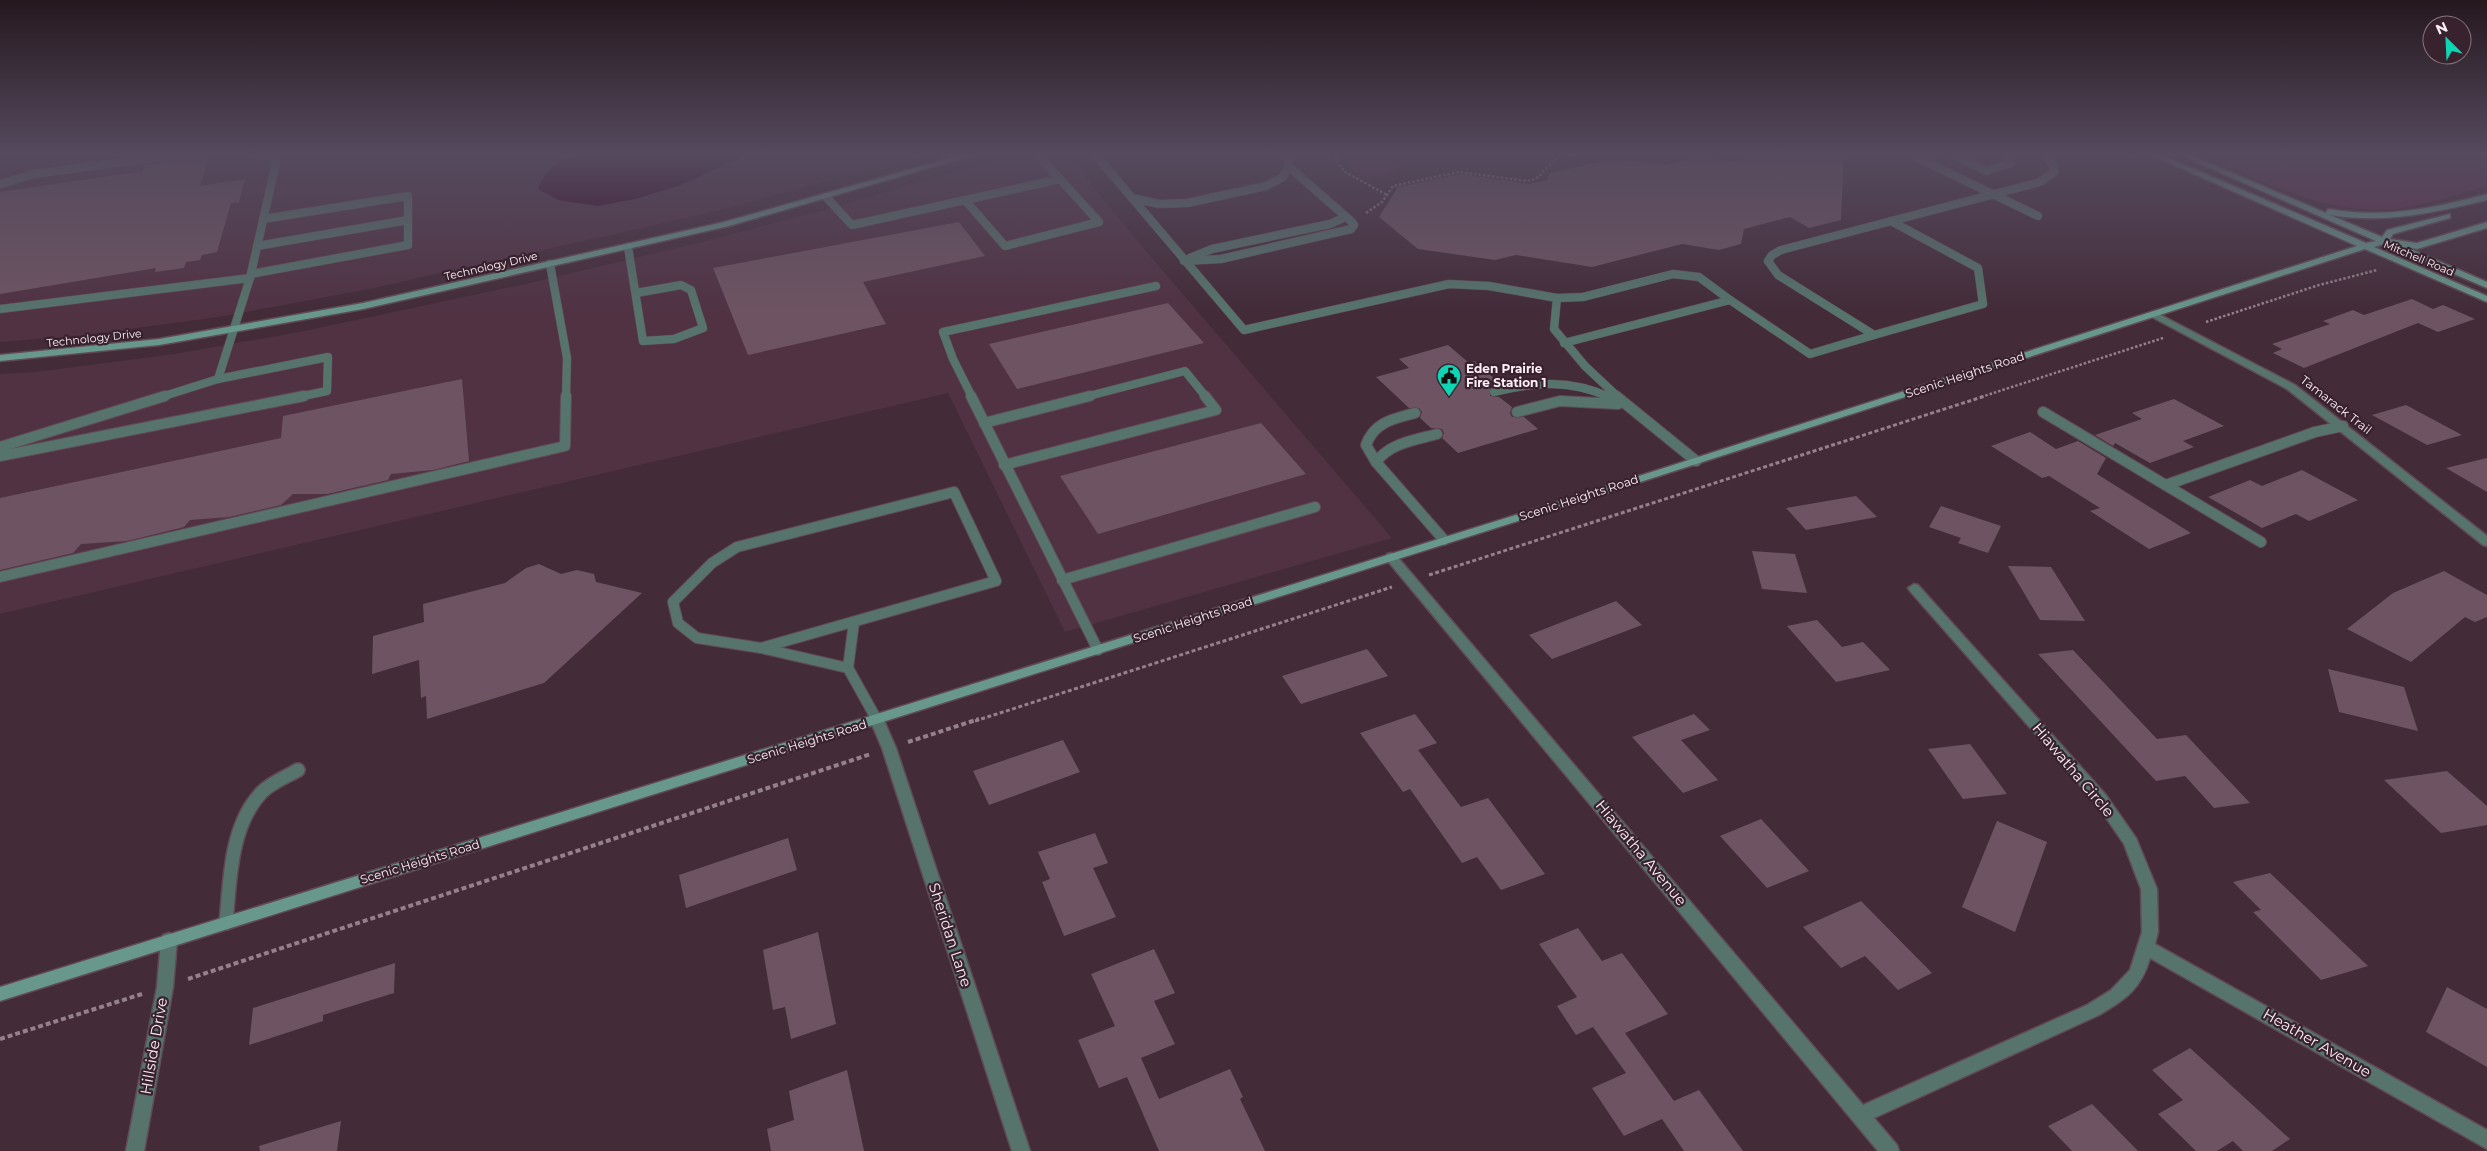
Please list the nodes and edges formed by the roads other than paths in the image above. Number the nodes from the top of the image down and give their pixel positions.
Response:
1 (266, 207) edge
2 (340, 207) edge
3 (408, 207) edge
4 (790, 207) edge
5 (837, 207) edge
6 (935, 207) edge
7 (971, 207) edge
8 (1085, 207) edge
9 (1139, 207) edge
10 (1335, 207) edge
11 (1944, 207) edge
12 (2019, 207) edge
13 (2273, 207) edge
14 (2304, 207) edge
15 (2315, 207) edge
16 (2451, 207) edge
17 (2481, 207) edge
18 (1344, 215) junction
19 (2038, 216) dead end
20 (263, 219) junction
21 (408, 220) junction
22 (1891, 221) junction
23 (2487, 225) edge
24 (2384, 241) junction
25 (257, 246) junction
26 (628, 247) junction
27 (2365, 247) junction
28 (1184, 261) junction
29 (550, 264) junction
30 (251, 276) junction
31 (2487, 285) edge
32 (1156, 286) dead end
33 (636, 293) junction
34 (1557, 298) junction
35 (2487, 299) edge
36 (1730, 300) junction
37 (0, 308) edge
38 (2153, 314) junction
39 (233, 330) junction
40 (1874, 335) junction
41 (1564, 342) junction
42 (0, 358) edge
43 (218, 379) junction
44 (1494, 392) dead end
45 (1624, 405) junction
46 (1517, 412) dead end
47 (2043, 412) dead end
48 (1415, 413) dead end
49 (984, 423) junction
50 (2343, 426) junction
51 (1437, 434) dead end
52 (0, 447) edge
53 (0, 456) edge
54 (1696, 461) junction
55 (1376, 462) junction
56 (1004, 465) junction
57 (2166, 485) junction
58 (1315, 507) dead end
59 (1444, 540) junction
60 (2261, 542) dead end
61 (2487, 542) edge
62 (1391, 557) junction
63 (0, 577) edge
64 (1062, 580) junction
65 (1914, 588) dead end
66 (854, 622) junction
67 (761, 648) junction
68 (1098, 650) junction
69 (848, 668) junction
70 (877, 720) junction
71 (298, 770) dead end
72 (226, 923) junction
73 (169, 940) junction
74 (2146, 947) junction
75 (0, 994) edge
76 (1861, 1115) junction
77 (2487, 1140) edge
78 (135, 1151) edge
79 (1021, 1151) edge
80 (1890, 1151) edge

1 - 20 lane
2 - 20 lane
3 - 21 lane
4 - 26 street, Technology Drive
5 - 6 lane
7 - 8 lane
9 - 28 lane
10 - 18 lane
11 - 22 lane
12 - 19 lane
13 - 27 street, Mitchell Road
14 - 24 street, Mitchell Road
15 - 16 street
17 - 24 street
18 - 28 lane
18 - 28 lane
20 - 25 lane
21 - 25 lane
21 - 30 lane
22 - 40 lane
22 - 40 lane
23 - 24 street
24 - 27 street, Scenic Heights Road
24 - 31 street, Mitchell Road
25 - 30 lane
26 - 29 street, Technology Drive
26 - 33 lane
27 - 35 street, Mitchell Road
27 - 38 street, Scenic Heights Road
28 - 34 lane
29 - 39 street, Technology Drive
29 - 63 lane
30 - 37 lane
30 - 39 lane
32 - 49 lane
33 - 33 lane
34 - 36 lane
34 - 41 lane
36 - 40 lane
36 - 41 lane
38 - 50 street, Tamarack Trail
38 - 54 street, Scenic Heights Road
39 - 42 street, Technology Drive
39 - 43 lane
41 - 45 lane
43 - 52 lane
43 - 53 lane
44 - 45 lane
45 - 46 lane
45 - 54 lane
47 - 57 lane
48 - 55 lane
49 - 56 lane
49 - 56 lane
50 - 57 lane
50 - 61 street, Tamarack Trail
51 - 55 lane
54 - 59 street, Scenic Heights Road
55 - 59 lane
56 - 64 lane
57 - 60 lane
58 - 64 lane
59 - 62 street, Scenic Heights Road
62 - 68 street, Scenic Heights Road
62 - 76 street, Hiawatha Avenue
64 - 68 lane
65 - 74 street, Hiawatha Circle
66 - 67 lane
66 - 67 lane
66 - 69 lane
67 - 69 lane
68 - 70 street, Scenic Heights Road
69 - 70 lane
70 - 72 street, Scenic Heights Road
70 - 79 street, Sheridan Lane
71 - 72 lane
72 - 73 street, Scenic Heights Road
73 - 75 street, Scenic Heights Road
73 - 78 street, Hillside Drive
74 - 76 street, Hiawatha Circle
74 - 77 street, Heather Avenue
76 - 80 street, Hiawatha Avenue

